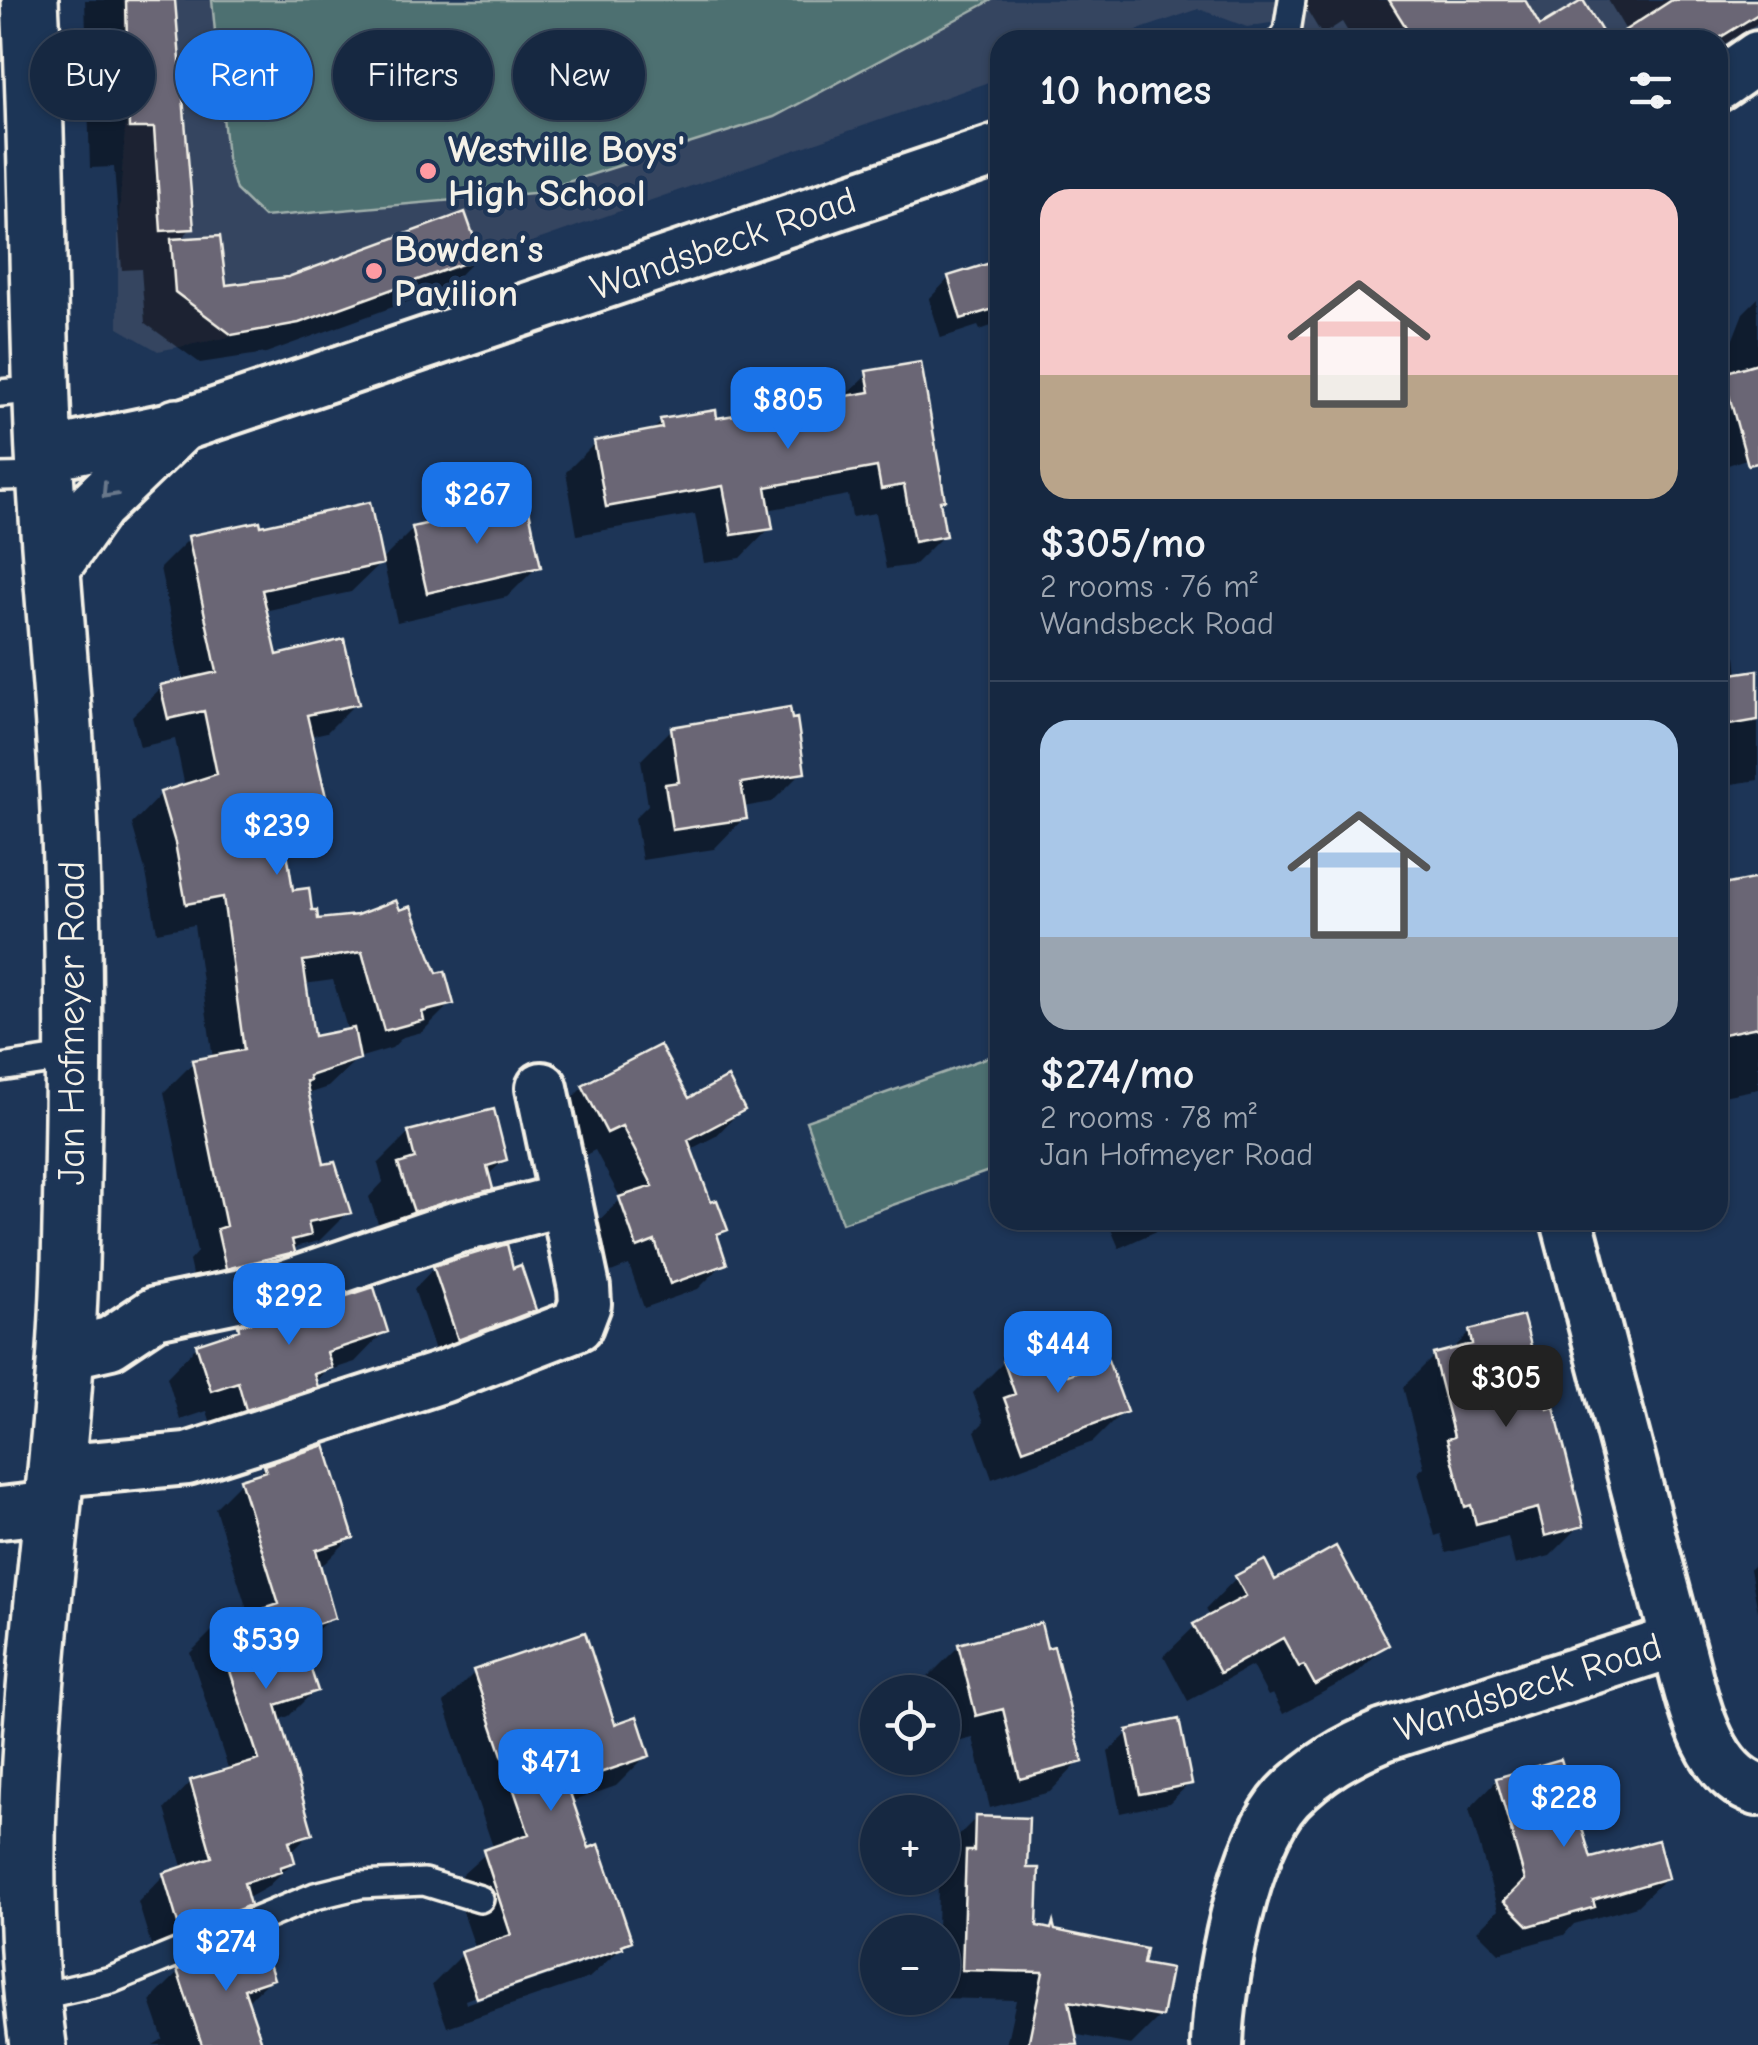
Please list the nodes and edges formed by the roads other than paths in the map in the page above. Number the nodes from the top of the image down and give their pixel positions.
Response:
1 (1292, 0) edge
2 (20, 20) edge
3 (1287, 30) edge
4 (1758, 57) edge
5 (1728, 77) edge
6 (990, 151) edge
7 (21, 391) edge
8 (177, 427) junction
9 (30, 469) edge
10 (52, 568) junction
11 (73, 1057) junction
12 (0, 1068) edge
13 (542, 1088) dead end
14 (564, 1200) junction
15 (1570, 1230) edge
16 (66, 1353) junction
17 (56, 1489) junction
18 (0, 1513) edge
19 (1677, 1641) junction
20 (1758, 1790) edge
21 (480, 1898) dead end
22 (35, 2022) edge
23 (1217, 2045) edge

1 - 3 lane
2 - 7 street, Jan Hofmeyer Road
4 - 5 street
6 - 8 street, Wandsbeck Road
7 - 9 street, Jan Hofmeyer Road
8 - 9 street, Wandsbeck Road
8 -> 10 street
9 - 10 street, Jan Hofmeyer Road
10 - 11 street, Jan Hofmeyer Road
11 - 12 lane
11 - 16 street, Jan Hofmeyer Road
13 - 14 street
14 - 16 street
14 - 17 street
15 - 19 street, Wandsbeck Road
16 - 17 street, Jan Hofmeyer Road
17 - 18 street
17 - 22 street, Jan Hofmeyer Road
19 - 20 street
19 - 23 street, Wandsbeck Road
21 - 22 lane

